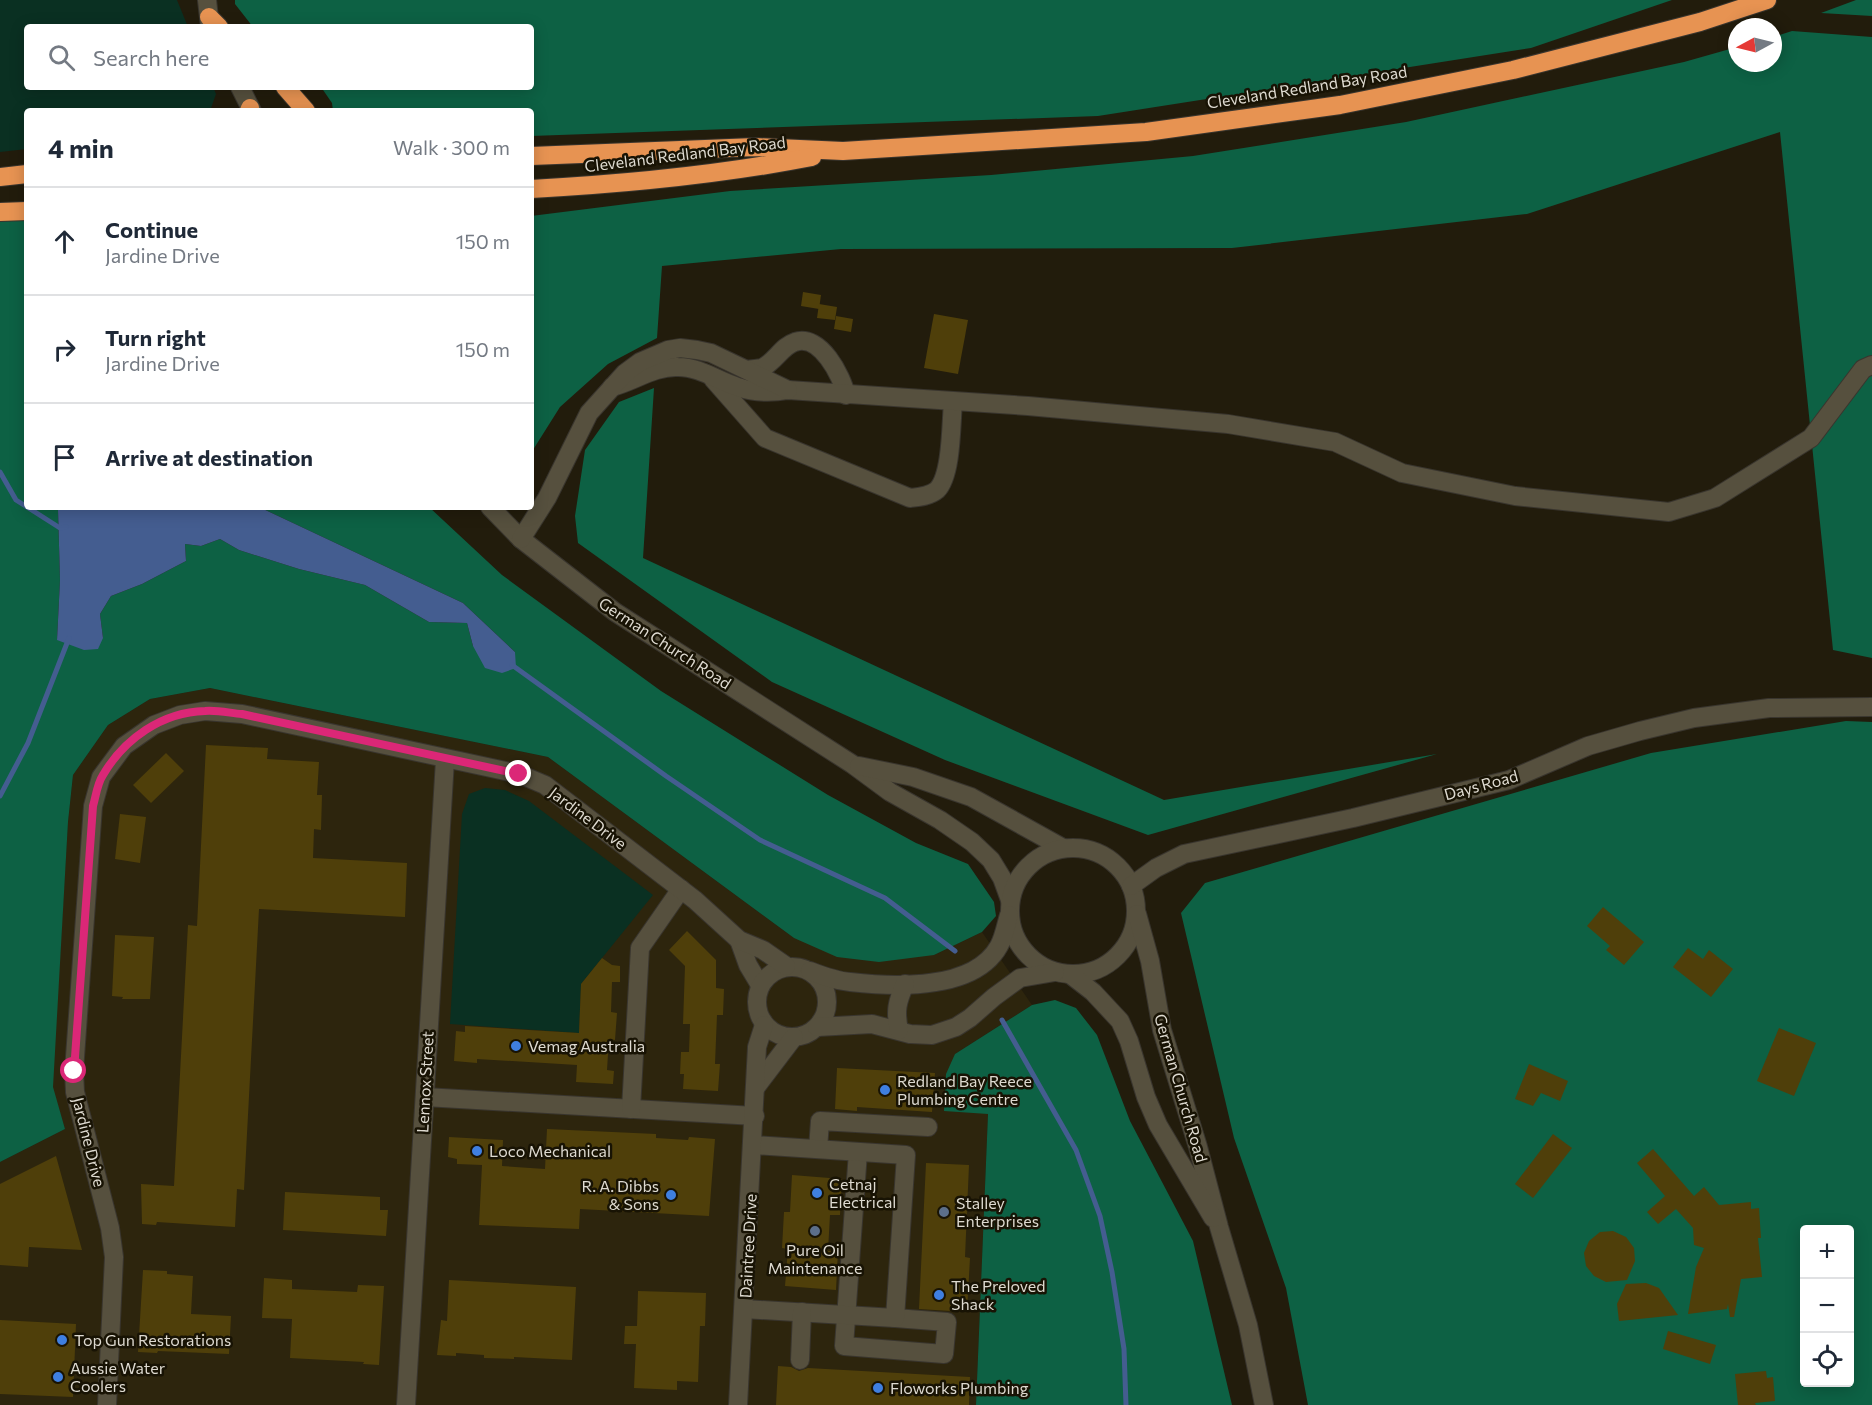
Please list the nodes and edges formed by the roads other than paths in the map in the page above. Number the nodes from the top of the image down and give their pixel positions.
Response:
1 (1767, 0) edge
2 (241, 90) edge
3 (288, 90) edge
4 (249, 108) edge
5 (303, 108) edge
6 (843, 150) junction
7 (534, 156) edge
8 (24, 175) edge
9 (0, 179) edge
10 (24, 179) edge
11 (592, 186) junction
12 (534, 189) edge
13 (534, 194) edge
14 (24, 210) edge
15 (0, 212) edge
16 (1872, 365) edge
17 (748, 370) junction
18 (709, 375) junction
19 (612, 387) junction
20 (788, 390) junction
21 (846, 395) junction
22 (953, 402) junction
23 (493, 510) edge
24 (521, 539) junction
25 (1872, 707) edge
26 (445, 760) junction
27 (852, 764) junction
28 (1063, 848) junction
29 (1131, 886) junction
30 (681, 889) junction
31 (1010, 907) junction
32 (1137, 914) junction
33 (739, 940) junction
34 (786, 966) junction
35 (810, 971) junction
36 (1063, 974) junction
37 (905, 984) junction
38 (760, 985) junction
39 (764, 1024) junction
40 (817, 1027) junction
41 (899, 1030) junction
42 (795, 1037) junction
43 (756, 1088) junction
44 (424, 1097) junction
45 (631, 1109) junction
46 (755, 1116) junction
47 (888, 1125) junction
48 (928, 1127) dead end
49 (753, 1145) junction
50 (818, 1149) junction
51 (858, 1152) junction
52 (885, 1153) junction
53 (1219, 1227) junction
54 (744, 1309) junction
55 (802, 1312) junction
56 (847, 1315) junction
57 (896, 1318) junction
58 (800, 1360) dead end
59 (106, 1405) edge
60 (406, 1405) edge
61 (738, 1405) edge
62 (1264, 1405) edge

1 - 6 highway, Cleveland Redland Bay Road
2 - 4 street
3 - 5 highway
6 - 7 highway, Cleveland Redland Bay Road
6 - 11 highway, Cleveland Redland Bay Road
8 - 9 highway
9 - 10 highway
11 - 12 highway, Cleveland Redland Bay Road
11 - 13 highway
14 - 15 highway
16 - 22 street
17 - 19 street
17 - 20 street
17 - 21 street
18 - 19 street
18 - 20 street
18 - 22 street
19 - 24 street
20 - 21 street
21 - 22 street
23 - 24 street, German Church Road
24 - 27 street, German Church Road
25 - 29 street, Days Road
26 - 30 street, Jardine Drive
26 - 44 street, Lennox Street
26 - 59 street, Jardine Drive
27 - 28 street, German Church Road
27 - 31 street, German Church Road
28 - 29 street
28 - 31 street
29 - 32 street
30 - 33 street, Jardine Drive
30 - 45 street
31 - 36 street
31 - 37 street
32 - 36 street
32 - 53 street, German Church Road
33 - 34 street
33 - 38 street
34 - 35 street
34 - 38 street
35 - 37 street
35 - 40 street
36 - 41 street
36 - 53 street, German Church Road
37 - 41 street
38 - 39 street
39 - 42 street
39 - 43 street, Daintree Drive
40 - 41 street
40 - 42 street
42 - 43 street
43 - 46 street, Daintree Drive
44 - 45 street
44 - 60 street, Lennox Street
45 - 46 street
46 - 49 street, Daintree Drive
47 - 48 street
47 - 50 street
47 - 52 street
49 - 50 street
49 - 54 street, Daintree Drive
50 - 51 street
51 - 52 street
51 - 56 street
52 - 57 street
53 - 62 street, German Church Road
54 - 55 street
54 - 61 street, Daintree Drive
55 - 56 street
55 - 58 street
56 - 57 street
56 - 57 street

